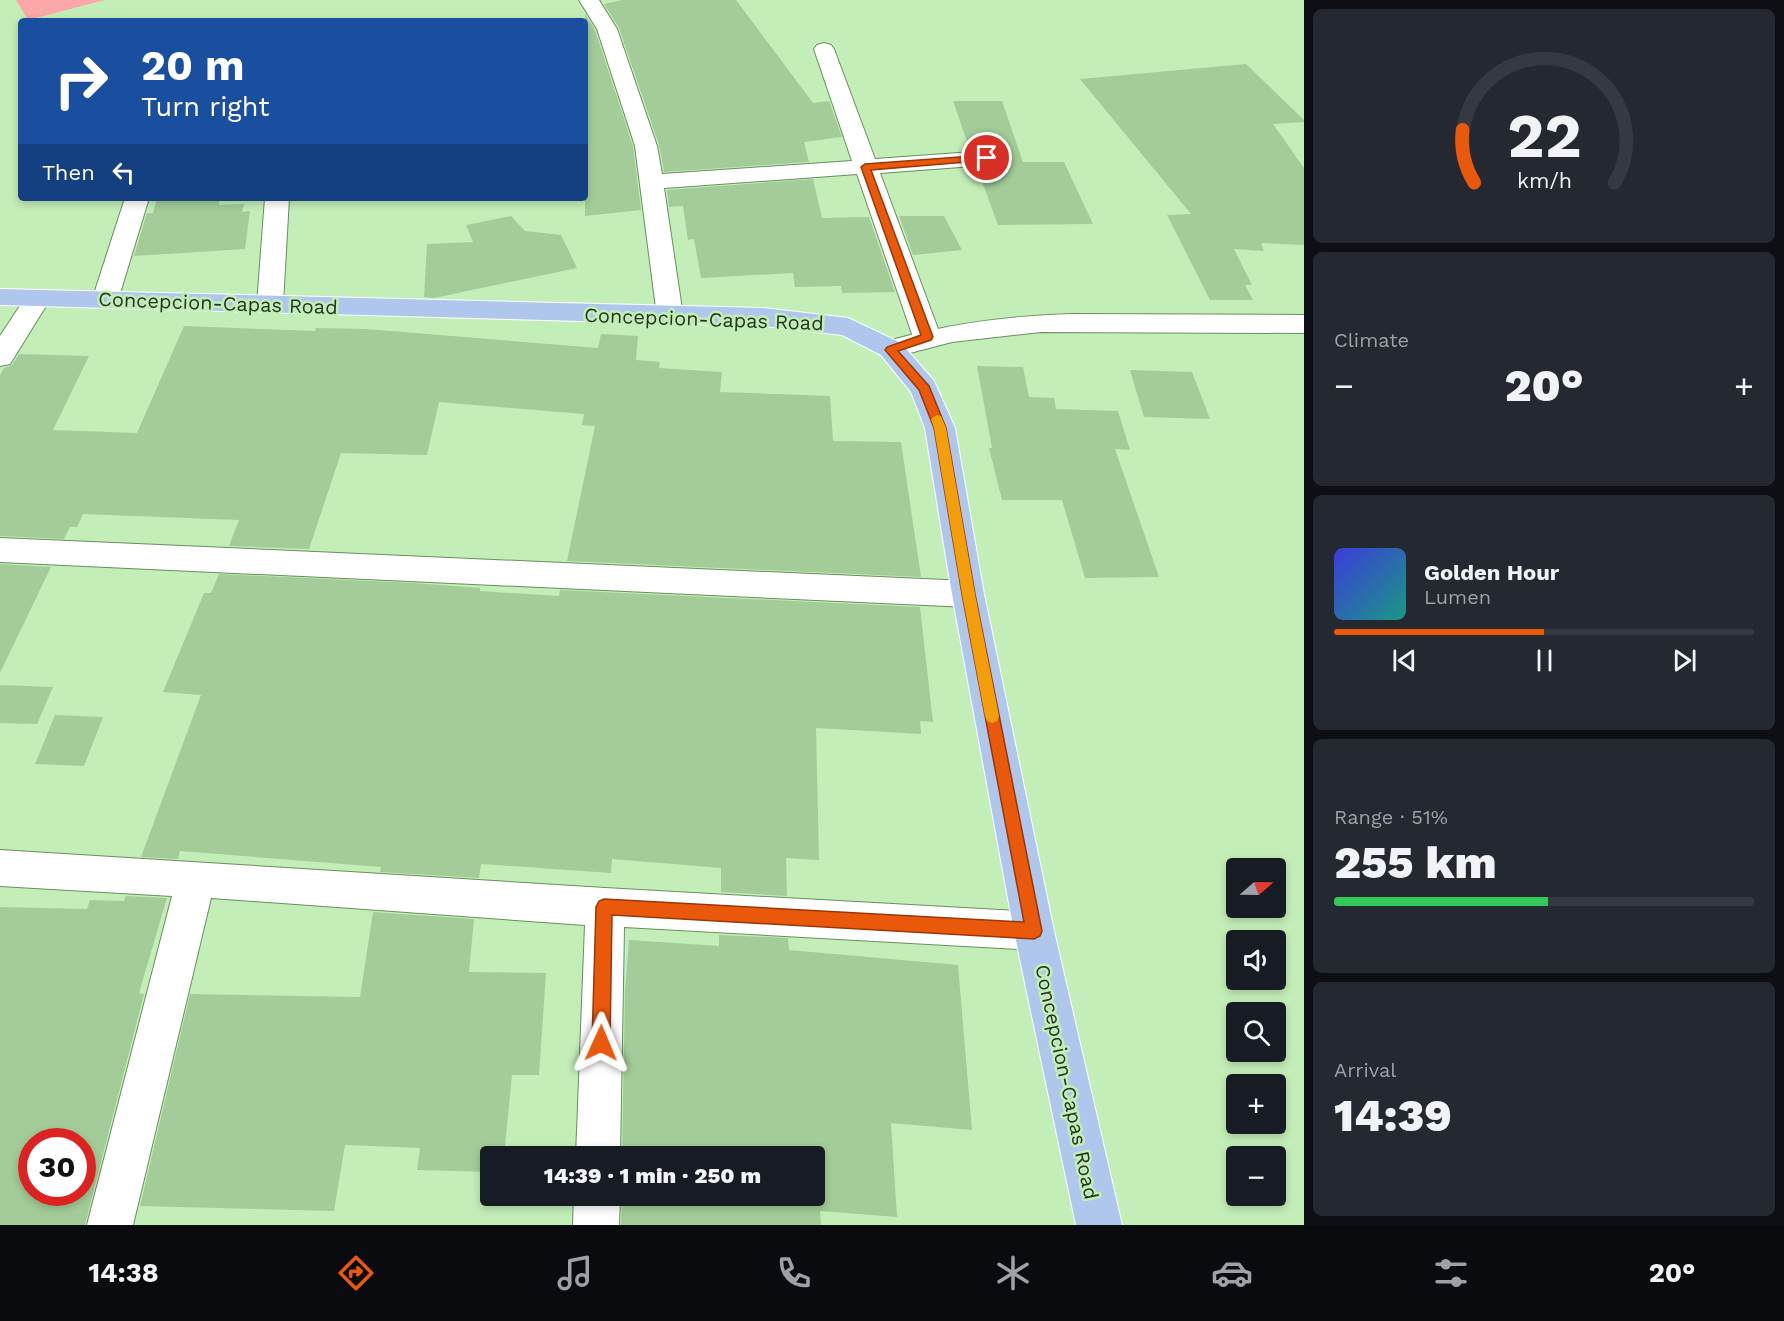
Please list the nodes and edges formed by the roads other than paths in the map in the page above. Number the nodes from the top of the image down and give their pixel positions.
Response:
1 (589, 0) edge
2 (824, 49) dead end
3 (987, 158) dead end
4 (865, 167) junction
5 (651, 182) junction
6 (136, 201) edge
7 (276, 201) edge
8 (0, 297) edge
9 (38, 298) junction
10 (105, 300) junction
11 (270, 304) junction
12 (670, 316) junction
13 (1304, 324) edge
14 (927, 337) junction
15 (891, 350) junction
16 (0, 357) edge
17 (0, 550) edge
18 (968, 594) junction
19 (0, 868) edge
20 (195, 879) junction
21 (604, 907) junction
22 (1034, 931) junction
23 (598, 1146) edge
24 (597, 1206) edge
25 (110, 1225) edge
26 (596, 1225) edge
27 (1099, 1225) edge

1 - 5 street
2 - 4 street
3 - 4 street
4 - 5 street
4 - 14 street
5 - 12 street
6 - 10 street
7 - 11 street
8 - 9 main road, Concepcion-Capas Road
9 - 10 main road, Concepcion-Capas Road
9 - 16 street
10 - 11 main road, Concepcion-Capas Road
11 - 12 main road, Concepcion-Capas Road
12 - 15 main road, Concepcion-Capas Road
13 - 14 street
14 - 15 street
15 - 18 main road, Concepcion-Capas Road
17 - 18 street
18 - 22 main road, Concepcion-Capas Road
19 - 20 street
20 - 21 street
20 - 25 street
21 - 22 street
21 - 23 street
22 - 27 main road, Concepcion-Capas Road
24 - 26 street

